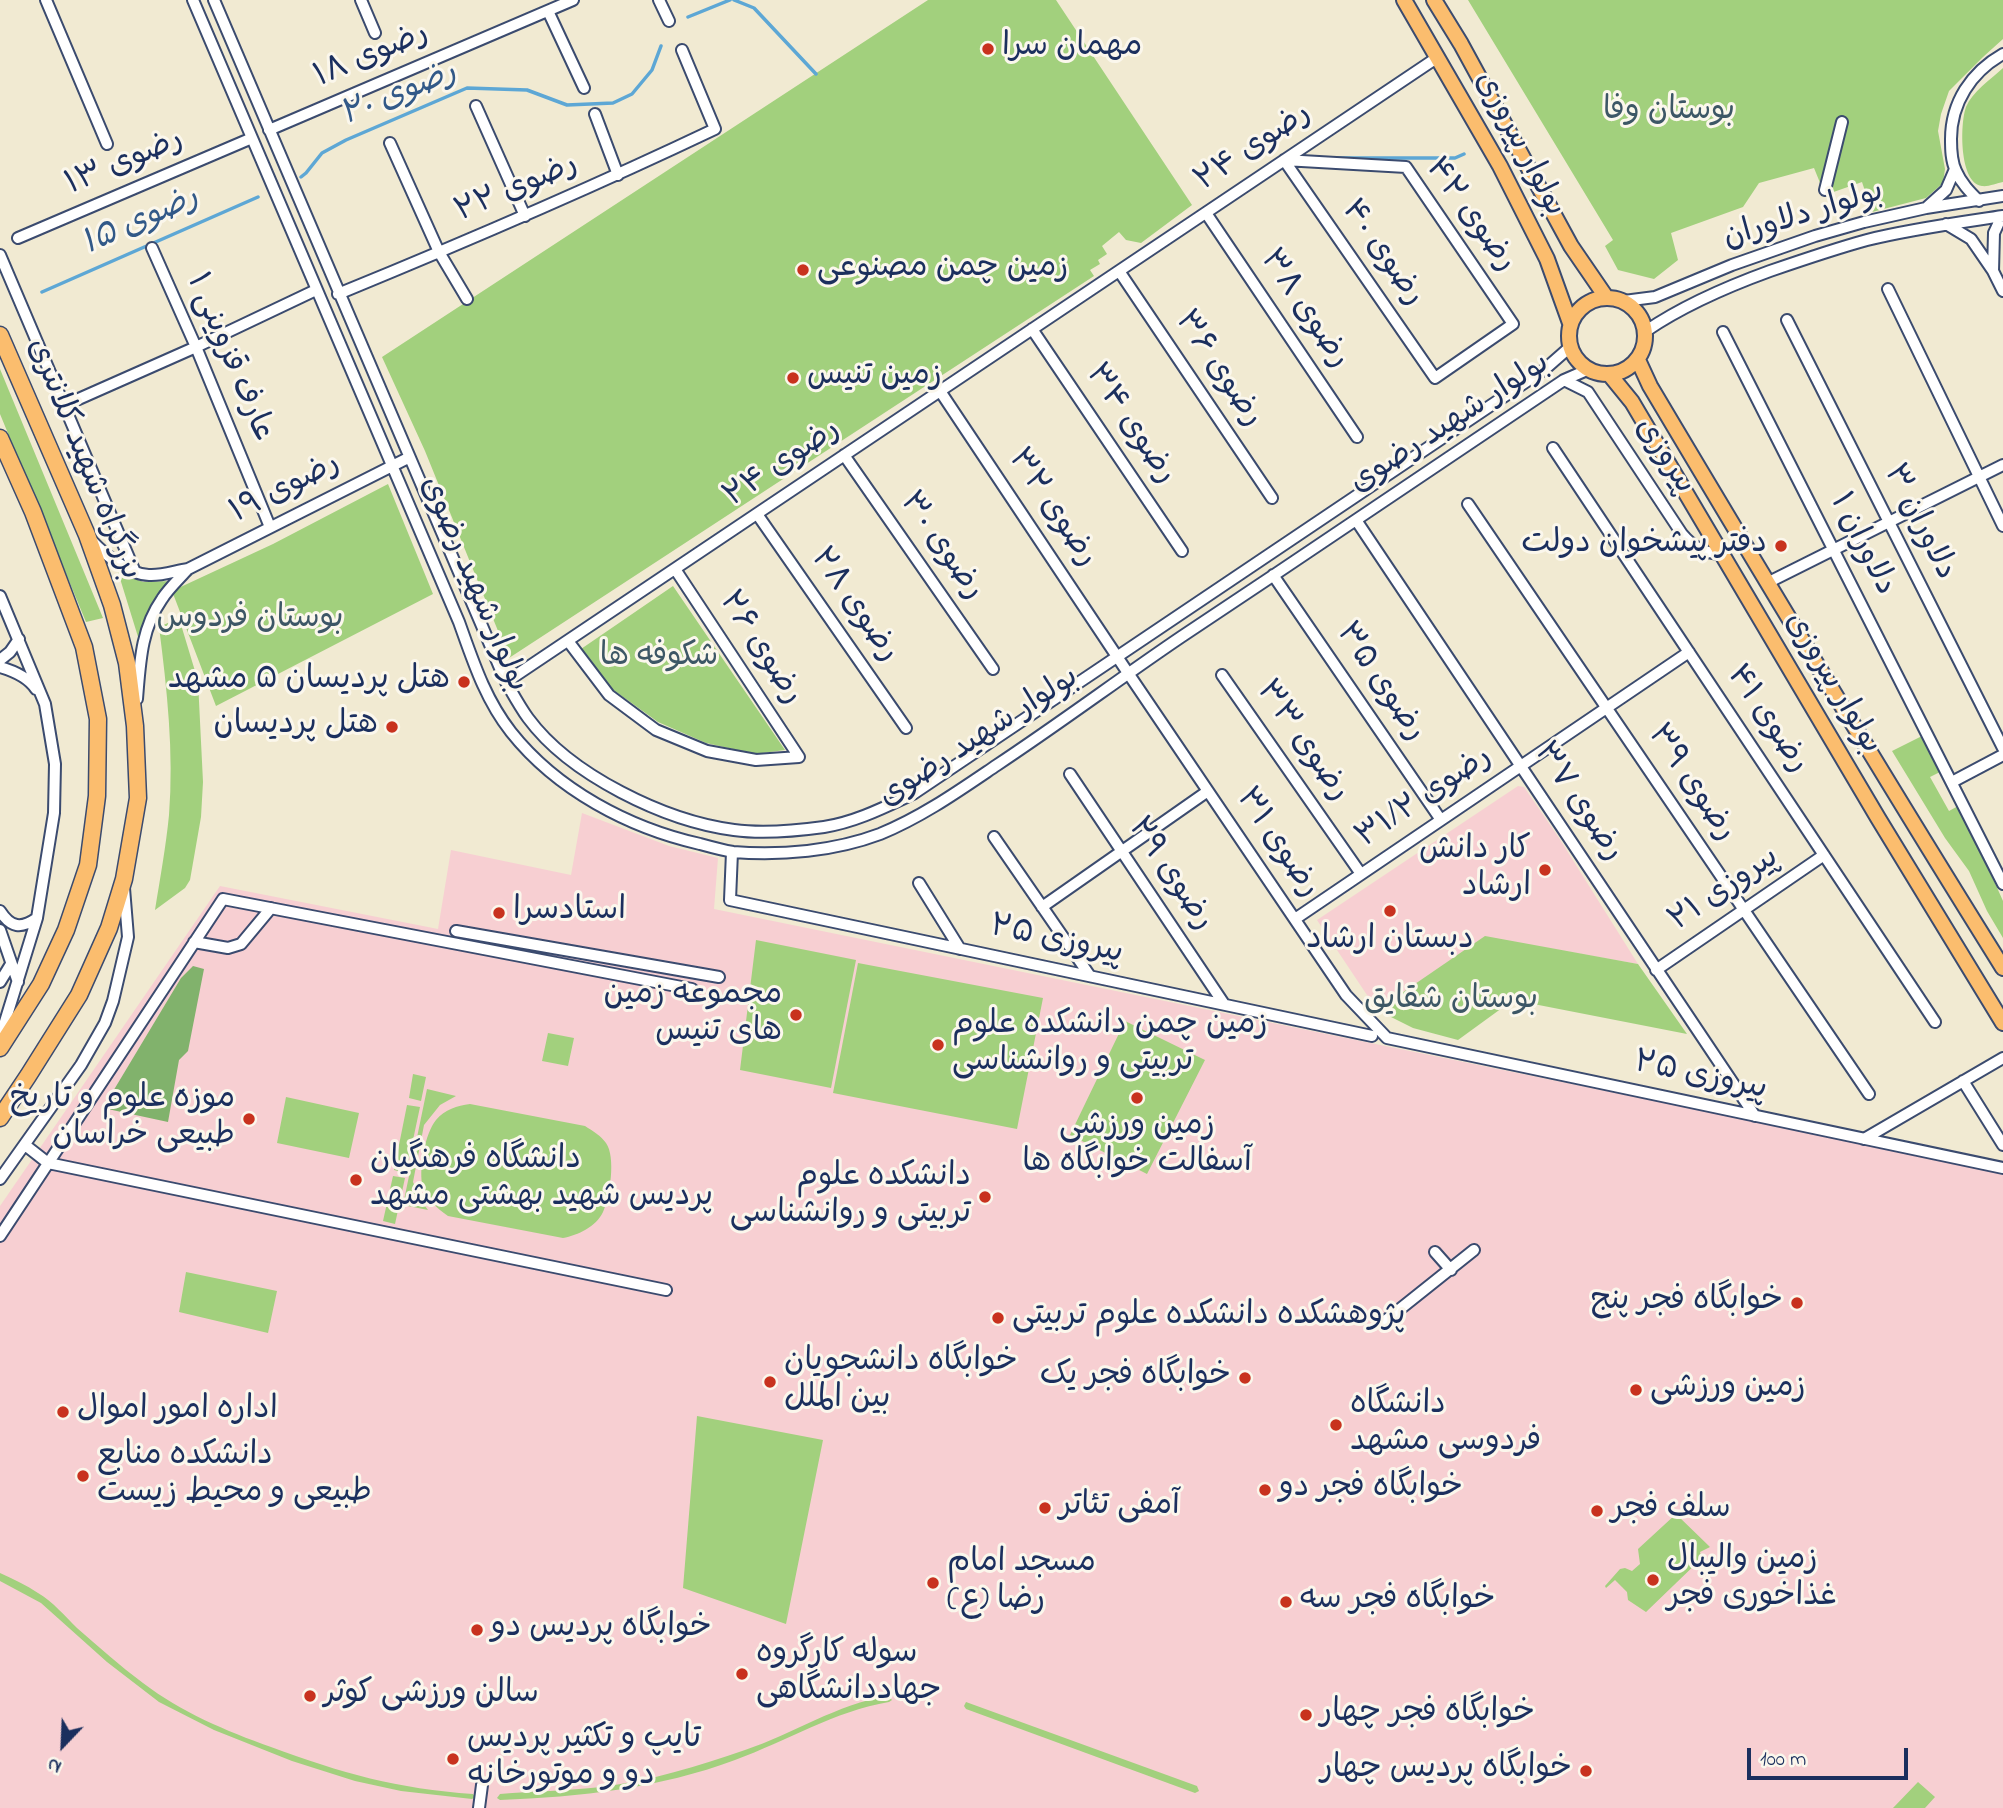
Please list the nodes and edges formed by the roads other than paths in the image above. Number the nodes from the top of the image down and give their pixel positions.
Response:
1 (46, 0) edge
2 (193, 0) edge
3 (214, 0) edge
4 (361, 0) edge
5 (573, 0) edge
6 (659, 0) edge
7 (1404, 0) edge
8 (1434, 0) edge
9 (548, 11) junction
10 (669, 21) dead end
11 (375, 33) dead end
12 (682, 50) dead end
13 (2003, 54) edge
14 (1438, 57) junction
15 (584, 88) dead end
16 (476, 106) dead end
17 (595, 114) dead end
18 (1842, 122) dead end
19 (269, 130) junction
20 (251, 138) junction
21 (390, 143) dead end
22 (107, 144) dead end
23 (1284, 160) junction
24 (1955, 169) junction
25 (618, 175) junction
26 (1825, 190) dead end
27 (2003, 196) edge
28 (1979, 201) junction
29 (1926, 208) junction
30 (1206, 213) junction
31 (525, 216) junction
32 (2003, 216) edge
33 (1946, 224) junction
34 (18, 238) dead end
35 (152, 248) dead end
36 (439, 252) junction
37 (0, 255) edge
38 (1119, 271) junction
39 (1993, 271) junction
40 (1888, 289) dead end
41 (316, 290) junction
42 (2003, 291) edge
43 (338, 294) junction
44 (1606, 298) junction
45 (467, 299) dead end
46 (1624, 301) junction
47 (0, 319) edge
48 (1787, 320) dead end
49 (1570, 323) junction
50 (1032, 329) junction
51 (1646, 331) junction
52 (1723, 332) dead end
53 (0, 334) edge
54 (196, 347) junction
55 (1570, 347) junction
56 (8, 353) junction
57 (1638, 360) junction
58 (1587, 370) junction
59 (1610, 375) junction
60 (1435, 379) joint
61 (1564, 380) junction
62 (940, 391) junction
63 (65, 405) junction
64 (1357, 437) dead end
65 (0, 438) edge
66 (1553, 448) dead end
67 (844, 455) junction
68 (408, 458) junction
69 (2003, 465) edge
70 (392, 466) junction
71 (1979, 477) junction
72 (1272, 498) dead end
73 (1468, 504) dead end
74 (757, 514) junction
75 (1356, 520) junction
76 (1888, 523) junction
77 (2003, 526) edge
78 (270, 527) junction
79 (87, 535) junction
80 (1835, 549) junction
81 (1182, 551) dead end
82 (1722, 554) junction
83 (188, 569) junction
84 (675, 569) junction
85 (135, 572) junction
86 (1273, 575) junction
87 (1768, 583) junction
88 (0, 596) edge
89 (19, 639) junction
90 (568, 641) junction
91 (1689, 652) junction
92 (1118, 657) junction
93 (0, 660) edge
94 (0, 667) edge
95 (993, 669) dead end
96 (1128, 673) junction
97 (1222, 675) dead end
98 (506, 682) junction
99 (45, 704) junction
100 (1607, 708) junction
101 (135, 726) junction
102 (906, 727) dead end
103 (2003, 748) edge
104 (2003, 755) edge
105 (1520, 766) junction
106 (1070, 774) dead end
107 (1952, 782) junction
108 (1208, 791) junction
109 (1441, 820) junction
110 (994, 837) dead end
111 (732, 852) junction
112 (1122, 852) junction
113 (1824, 855) junction
114 (1361, 874) junction
115 (124, 879) junction
116 (919, 883) dead end
117 (2003, 884) edge
118 (1042, 907) junction
119 (271, 908) junction
120 (1744, 910) junction
121 (0, 911) edge
122 (37, 918) junction
123 (1295, 919) junction
124 (0, 930) edge
125 (456, 931) dead end
126 (194, 942) junction
127 (960, 949) junction
128 (11, 964) junction
129 (2003, 968) edge
130 (1656, 970) junction
131 (1090, 976) junction
132 (719, 977) dead end
133 (0, 982) edge
134 (18, 982) junction
135 (692, 989) dead end
136 (1224, 1004) junction
137 (1935, 1022) dead end
138 (2003, 1023) edge
139 (1372, 1036) dead end
140 (0, 1038) edge
141 (1387, 1038) joint
142 (0, 1048) edge
143 (2003, 1058) edge
144 (1963, 1082) junction
145 (1869, 1094) dead end
146 (1755, 1116) junction
147 (0, 1118) edge
148 (1864, 1139) junction
149 (2003, 1144) edge
150 (25, 1145) junction
151 (48, 1163) junction
152 (2003, 1168) edge
153 (0, 1179) edge
154 (0, 1236) edge
155 (1475, 1250) dead end
156 (1435, 1252) dead end
157 (1451, 1270) junction
158 (666, 1290) dead end
159 (1385, 1321) dead end
160 (482, 1785) dead end
161 (479, 1808) edge

1 - 22 street
2 - 20 street, بولوار شهید رضوی
3 - 19 street, بولوار شهید رضوی
4 - 11 street
5 - 9 street, رضوی ۱۸
6 - 10 street
7 - 14 main road, بولوار پیروزی
8 - 44 main road, بولوار پیروزی
9 - 15 street
9 - 19 street, رضوی ۱۸
12 - 25 street, رضوی ۲۲
13 - 24 street
14 - 23 street, رضوی ۲۴
14 - 49 main road, بولوار پیروزی
16 - 31 street
17 - 25 street
18 - 26 street
19 - 43 street, بولوار شهید رضوی
20 - 34 street, رضوی ۱۳
20 - 41 street, بولوار شهید رضوی
21 - 36 street
23 - 30 street, رضوی ۲۴
23 - 60 street, رضوی ۴۰
23 - 60 street, رضوی ۴۲
24 - 28 street
24 - 29 street
25 - 31 street, رضوی ۲۲
27 - 28 street, بولوار دلاوران
28 - 29 street, بولوار دلاوران
29 - 46 street, بولوار دلاوران
30 - 38 street, رضوی ۲۴
30 - 64 street, رضوی ۳۸
31 - 36 street, رضوی ۲۲
32 - 33 street, بولوار دلاوران
32 - 39 street
33 - 39 street
33 - 51 street, بولوار دلاوران
35 - 54 street, عارف قزوینی ۱
36 - 43 street, رضوی ۲۲
36 - 45 street
37 - 63 street
38 - 50 street, رضوی ۲۴
38 - 72 street, رضوی ۳۶
39 - 42 street
40 - 71 street
41 - 54 street
41 - 70 street, بولوار شهید رضوی
43 - 68 street, بولوار شهید رضوی
44 - 46 main road
44 - 49 main road
46 - 51 main road
47 - 56 highway
48 - 76 street, دلاوران ۳
49 - 55 main road
50 - 62 street, رضوی ۲۴
50 - 81 street, رضوی ۳۴
51 - 57 main road
52 - 80 street, دلاوران ۱
53 - 56 highway, بزرگراه شهید کلانتری
54 - 63 street
54 - 78 street, عارف قزوینی ۱
55 - 58 main road
55 - 92 street, بولوار شهید رضوی
56 - 79 highway, بزرگراه شهید کلانتری
57 - 59 main road
57 - 87 main road, بولوار پیروزی
58 - 59 main road
58 - 61 street, بولوار شهید رضوی
59 - 82 main road, بولوار پیروزی
61 - 75 street, بولوار شهید رضوی
61 - 82 street, پیروزی
62 - 67 street, رضوی ۲۴
62 - 92 street, رضوی ۳۲
63 - 85 street
65 - 142 highway, بزرگراه شهید کلانتری
66 - 91 street, رضوی ۴۱
67 - 74 street, رضوی ۲۴
67 - 95 street, رضوی ۳۰
68 - 70 street, رضوی ۱۹
68 - 98 street, بولوار شهید رضوی
69 - 71 street
70 - 78 street, رضوی ۱۹
70 - 111 street, بولوار شهید رضوی
71 - 76 street
71 - 77 street
73 - 100 street, رضوی ۳۹
74 - 84 street, رضوی ۲۴
74 - 102 street, رضوی ۲۸
75 - 86 street, بولوار شهید رضوی
75 - 105 street, رضوی ۳۷
76 - 80 street
76 - 103 street, دلاوران ۳
78 - 83 street, رضوی ۱۹
79 - 85 street
79 - 101 highway, بزرگراه شهید کلانتری
80 - 87 street
80 - 107 street, دلاوران ۱
82 - 138 main road, بولوار پیروزی
83 - 85 street
83 - 101 street
84 - 90 street, رضوی ۲۴
84 - 90 street, رضوی ۲۶
86 - 96 street, بولوار شهید رضوی
86 - 109 street, رضوی ۳۵
87 - 129 main road, بولوار پیروزی
88 - 89 street
89 - 93 street
89 - 99 street
90 - 98 street, رضوی ۲۴
91 - 100 street, رضوی ۳۱/۲
91 - 113 street, رضوی ۴۱
92 - 96 street, رضوی ۳۲
92 - 98 street, بولوار شهید رضوی
94 - 99 street
96 - 108 street, رضوی ۳۱
96 - 111 street, بولوار شهید رضوی
97 - 114 street, رضوی ۳۳
99 - 122 street
100 - 105 street, رضوی ۳۱/۲
100 - 120 street, رضوی ۳۹
101 - 115 highway, بزرگراه شهید کلانتری
104 - 107 street
105 - 109 street, رضوی ۳۱/۲
105 - 130 street, رضوی ۳۷
106 - 112 street, رضوی ۲۹
107 - 117 street, دلاوران ۱
108 - 112 street
108 - 123 street, رضوی ۳۱
109 - 114 street, رضوی ۳۱/۲
110 - 118 street
111 - 127 street, پیروزی ۲۵
112 - 118 street
112 - 136 street, رضوی ۲۹
113 - 120 street, پیروزی ۲۱
113 - 137 street, رضوی ۴۱
114 - 123 street, رضوی ۳۱/۲
115 - 147 highway, بزرگراه شهید کلانتری
115 - 150 street
116 - 127 street
118 - 131 street
119 - 126 street
119 - 126 street
119 - 135 street
120 - 130 street, پیروزی ۲۱
120 - 145 street, رضوی ۳۹
121 - 122 street
122 - 134 street
123 - 141 street, رضوی ۳۱
124 - 128 street
125 - 132 street
126 - 151 street
127 - 131 street, پیروزی ۲۵
128 - 133 street
128 - 134 street
130 - 146 street, رضوی ۳۷
131 - 136 street, پیروزی ۲۵
134 - 140 street
136 - 139 street, پیروزی ۲۵
141 - 146 street, پیروزی ۲۵
143 - 144 street
144 - 148 street
144 - 149 street
146 - 148 street, پیروزی ۲۵
148 - 152 street, پیروزی ۲۵
150 - 151 street
150 - 153 street
151 - 154 street
151 - 158 street
155 - 157 street
156 - 157 street
157 - 159 street
160 - 161 street

